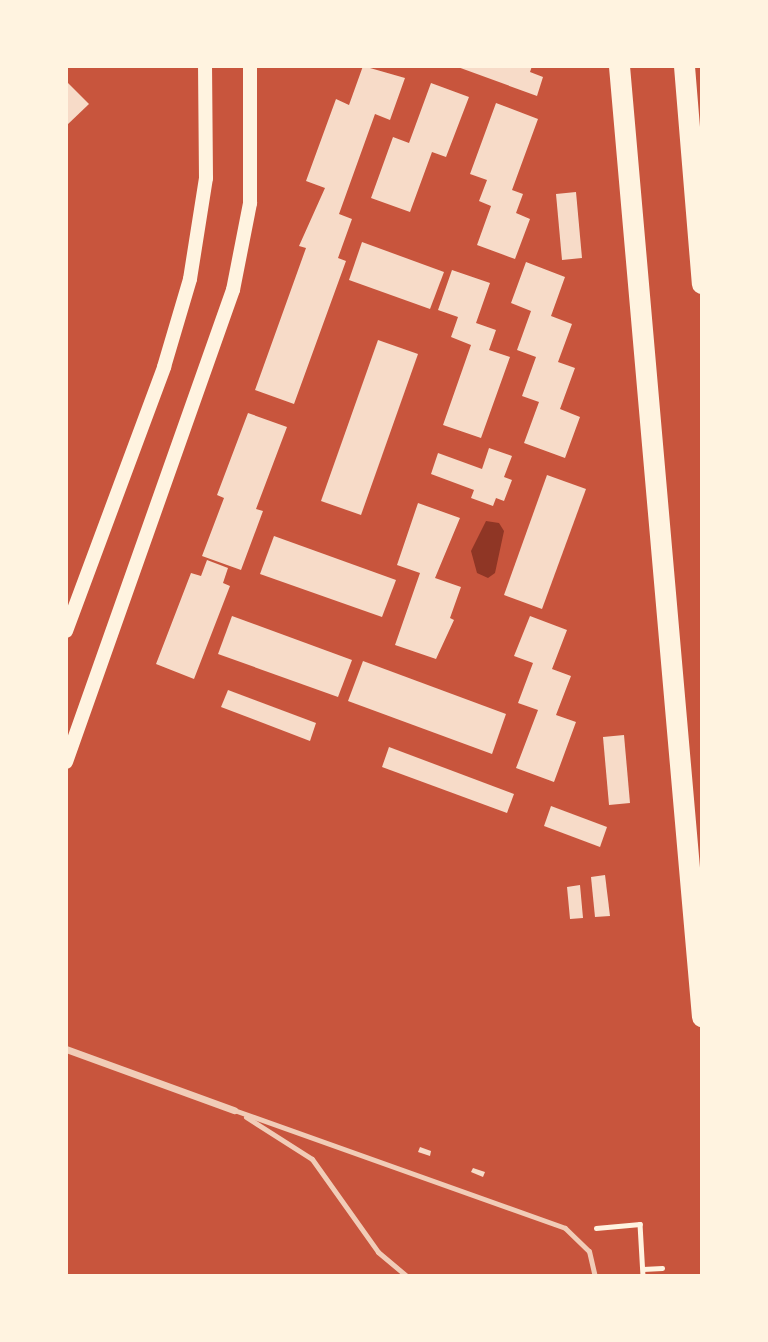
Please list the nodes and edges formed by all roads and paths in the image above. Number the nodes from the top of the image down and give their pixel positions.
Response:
1 (205, 66) edge
2 (250, 66) edge
3 (619, 66) edge
4 (684, 66) edge
5 (702, 283) edge
6 (66, 631) edge
7 (66, 762) edge
8 (702, 1016) edge
9 (66, 1049) edge
10 (234, 1110) junction
11 (596, 1228) dead end
12 (654, 1268) junction
13 (662, 1268) dead end
14 (643, 1272) edge
15 (407, 1276) edge
16 (595, 1276) edge
17 (655, 1276) edge

1 - 6 main road
2 - 7 main road
3 - 8 highway
4 - 5 highway
9 - 10 street
10 - 15 lane
10 - 16 lane
11 - 14 path
12 - 13 path
12 - 14 path
12 - 17 path

